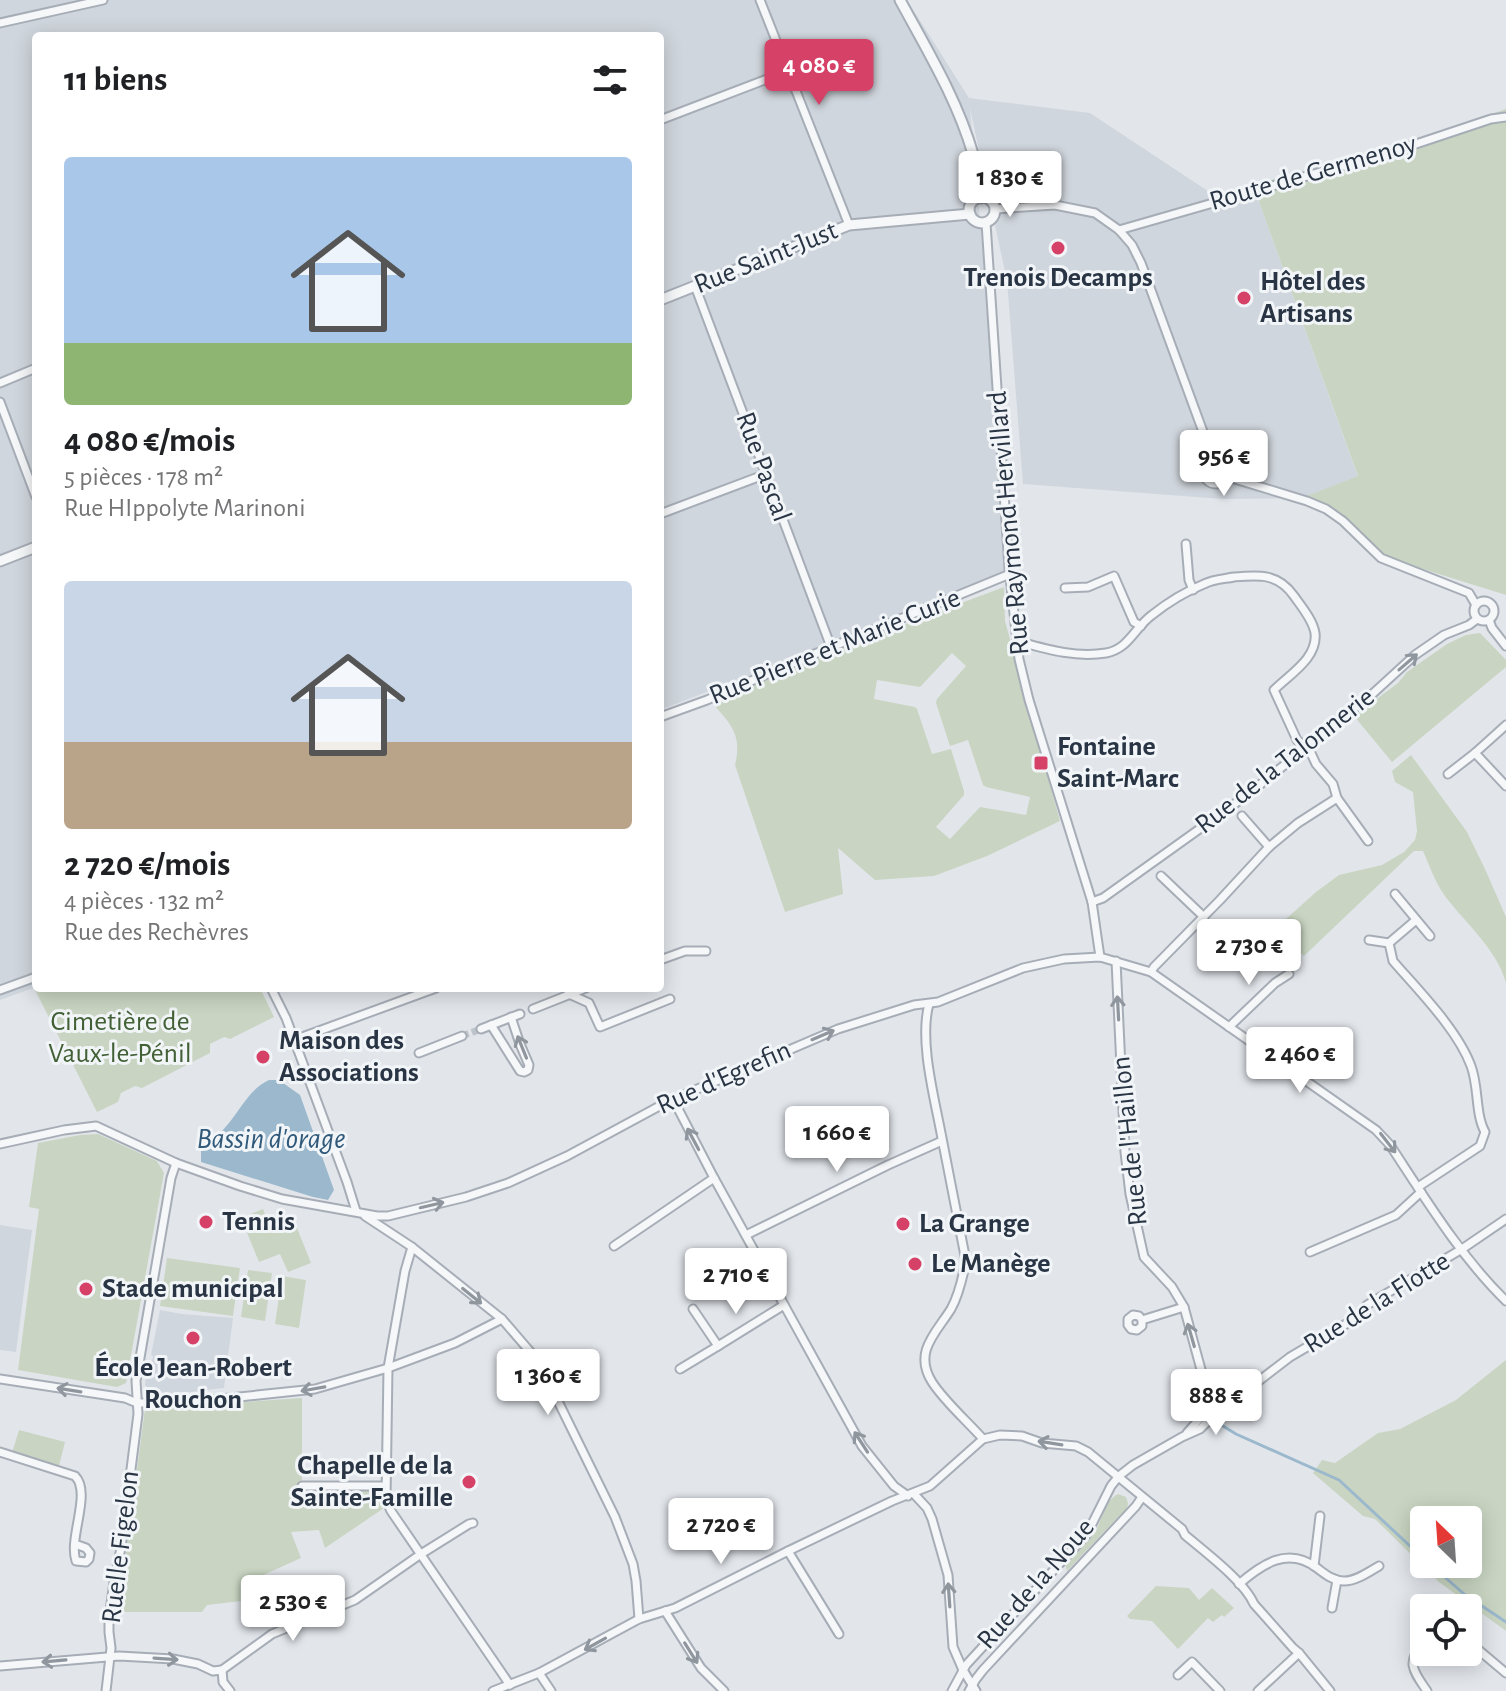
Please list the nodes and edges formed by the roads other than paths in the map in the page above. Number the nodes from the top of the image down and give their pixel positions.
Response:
1 (103, 0) edge
2 (760, 0) edge
3 (900, 0) edge
4 (0, 23) edge
5 (788, 71) junction
6 (1506, 117) edge
7 (664, 118) edge
8 (981, 198) junction
9 (995, 209) junction
10 (970, 214) junction
11 (986, 223) junction
12 (849, 225) junction
13 (1119, 230) junction
14 (695, 286) junction
15 (664, 298) edge
16 (32, 370) edge
17 (0, 383) edge
18 (0, 402) edge
19 (1213, 459) junction
20 (766, 474) junction
21 (1228, 477) junction
22 (32, 486) edge
23 (664, 512) edge
24 (1186, 544) dead end
25 (32, 549) edge
26 (0, 561) edge
27 (1010, 574) junction
28 (1065, 588) dead end
29 (1193, 590) junction
30 (1476, 605) junction
31 (1477, 619) junction
32 (1489, 620) junction
33 (1141, 626) junction
34 (1017, 641) junction
35 (1506, 646) edge
36 (831, 647) junction
37 (664, 716) edge
38 (1506, 725) edge
39 (1304, 746) junction
40 (1475, 753) junction
41 (1448, 774) dead end
42 (1506, 786) edge
43 (1337, 798) junction
44 (1242, 816) dead end
45 (1368, 841) dead end
46 (1269, 847) junction
47 (1161, 876) dead end
48 (1395, 894) dead end
49 (1092, 902) junction
50 (1204, 917) junction
51 (1416, 920) junction
52 (1430, 936) dead end
53 (1369, 940) dead end
54 (1389, 943) junction
55 (706, 951) dead end
56 (1100, 957) junction
57 (664, 959) edge
58 (1116, 961) junction
59 (1151, 972) junction
60 (1289, 974) dead end
61 (32, 978) edge
62 (0, 990) edge
63 (273, 992) edge
64 (425, 992) edge
65 (566, 992) edge
66 (570, 992) edge
67 (670, 999) dead end
68 (929, 1004) junction
69 (533, 1009) dead end
70 (491, 1025) junction
71 (1229, 1027) junction
72 (481, 1029) tunnel mouth
73 (462, 1036) tunnel mouth
74 (294, 1040) junction
75 (419, 1053) dead end
76 (673, 1099) junction
77 (942, 1141) junction
78 (0, 1144) edge
79 (176, 1163) junction
80 (714, 1178) junction
81 (1420, 1190) junction
82 (356, 1211) junction
83 (1506, 1219) edge
84 (746, 1235) junction
85 (614, 1246) dead end
86 (412, 1247) junction
87 (1462, 1249) junction
88 (1310, 1252) dead end
89 (1506, 1301) edge
90 (784, 1305) junction
91 (1184, 1307) junction
92 (693, 1309) dead end
93 (502, 1319) junction
94 (1142, 1320) dead end
95 (718, 1346) junction
96 (388, 1368) junction
97 (680, 1369) dead end
98 (0, 1379) edge
99 (137, 1403) junction
100 (1212, 1410) junction
101 (983, 1439) junction
102 (0, 1452) edge
103 (1119, 1476) junction
104 (302, 1486) dead end
105 (385, 1486) junction
106 (911, 1495) junction
107 (1142, 1497) junction
108 (1320, 1516) dead end
109 (473, 1523) dead end
110 (75, 1544) dead end
111 (788, 1551) junction
112 (421, 1554) junction
113 (1314, 1566) junction
114 (1379, 1566) dead end
115 (1337, 1580) junction
116 (1239, 1584) junction
117 (1332, 1608) dead end
118 (665, 1611) junction
119 (639, 1619) junction
120 (839, 1634) dead end
121 (1299, 1653) junction
122 (1482, 1653) edge
123 (109, 1658) junction
124 (0, 1666) edge
125 (1413, 1666) edge
126 (222, 1670) junction
127 (963, 1670) junction
128 (539, 1673) junction
129 (1506, 1673) edge
130 (1178, 1675) dead end
131 (510, 1685) junction
132 (972, 1689) edge
133 (106, 1691) edge
134 (230, 1691) edge
135 (493, 1691) edge
136 (551, 1691) edge
137 (724, 1691) edge
138 (952, 1691) edge
139 (1220, 1691) edge
140 (1258, 1691) edge
141 (1330, 1691) edge
142 (1427, 1691) edge

1 - 4 street
2 - 5 street
3 - 8 street
5 - 7 street
5 - 12 street
6 - 13 street, Route de Germenoy
8 - 9 street
8 - 10 street
9 - 11 street
9 - 13 street
10 - 11 street
10 - 12 street, Rue Saint-Just
11 - 27 street, Rue Raymond Hervillard
12 - 14 street, Rue Saint-Just
13 - 19 street
14 - 15 street, Rue Saint-Just
14 - 20 street, Rue Pascal
16 - 17 street
18 - 22 street
19 - 21 street
19 - 21 street
20 - 23 street
20 - 36 street, Rue Pascal
21 - 30 street
24 - 29 street
25 - 26 street
27 - 34 street, Rue Raymond Hervillard
27 - 36 street, Rue Pierre et Marie Curie
28 - 33 street
29 - 33 street
29 - 39 street
30 - 31 street
30 - 32 street
31 - 32 street
39 -> 31 street, Rue de la Talonnerie
32 - 35 street
33 - 34 street
34 - 49 street, Rue Raymond Hervillard
36 - 37 street, Rue Pierre et Marie Curie
38 - 40 street
39 - 43 street
39 - 49 street, Rue de la Talonnerie
40 - 41 street
40 - 42 street
43 - 45 street
43 - 46 street
44 - 46 street
46 - 50 street
47 - 50 street
48 - 51 street
49 - 56 street, Rue Raymond Hervillard
50 - 59 street
51 - 52 street
51 - 54 street
53 - 54 street
54 - 81 street
55 - 57 street
56 - 58 street, Rue d'Egrefin
56 - 68 street, Rue d'Egrefin
58 - 59 street, Rue d'Egrefin
91 -> 58 street, Rue de l'Haillon
59 - 71 street, Rue d'Egrefin
60 - 71 street
61 - 62 street
63 - 74 street
64 - 74 street
65 - 69 street
66 - 67 street
76 -> 68 street, Rue d'Egrefin
68 - 77 street
70 -> 70 street
70 - 72 street
71 -> 81 street, Rue d'Egrefin
73 - 75 street
74 - 82 street
80 -> 76 street
82 -> 76 street, Rue d'Egrefin
77 - 84 street
77 - 101 street
78 - 79 street, Rue d'Egrefin
79 - 82 street, Rue d'Egrefin
79 - 99 street, Ruelle Figelon
80 - 84 street
80 - 85 street
81 - 87 street, Rue d'Egrefin
81 - 88 street
82 - 86 street
83 - 87 street, Rue de la Flotte
84 - 90 street
86 -> 93 street
86 - 96 street
87 - 89 street, Rue d'Egrefin
87 - 100 street, Rue de la Flotte
90 - 95 street
106 -> 90 street
91 - 94 street
100 -> 91 street, Rue de l'Haillon
92 - 95 street
93 - 96 street
93 - 119 street
95 - 97 street
96 -> 99 street
96 - 105 street
99 -> 98 street
99 - 123 street, Ruelle Figelon
100 - 103 street, Rue de la Flotte
103 -> 101 street
101 - 106 street
102 - 110 street
103 - 107 street
103 - 127 street, Rue de la Noue
104 - 105 street
105 - 112 street
106 - 111 street
127 -> 106 street
107 - 116 street
107 - 132 street, Rue de la Noue
108 - 113 street
109 - 112 street
111 - 118 street
111 - 120 street
112 - 126 street
112 - 131 street
113 - 115 street
113 - 116 street
114 - 115 street
115 - 117 street
116 - 121 street
118 - 119 street
118 -> 137 street
119 -> 128 street
121 - 140 street
121 - 141 street
122 - 129 street
123 -> 124 street
123 -> 126 street
123 - 133 street, Ruelle Figelon
125 - 142 street
126 - 134 street
127 - 132 street
127 - 138 street, Rue de la Noue
128 - 131 street
128 - 136 street
130 - 139 street
131 - 135 street

